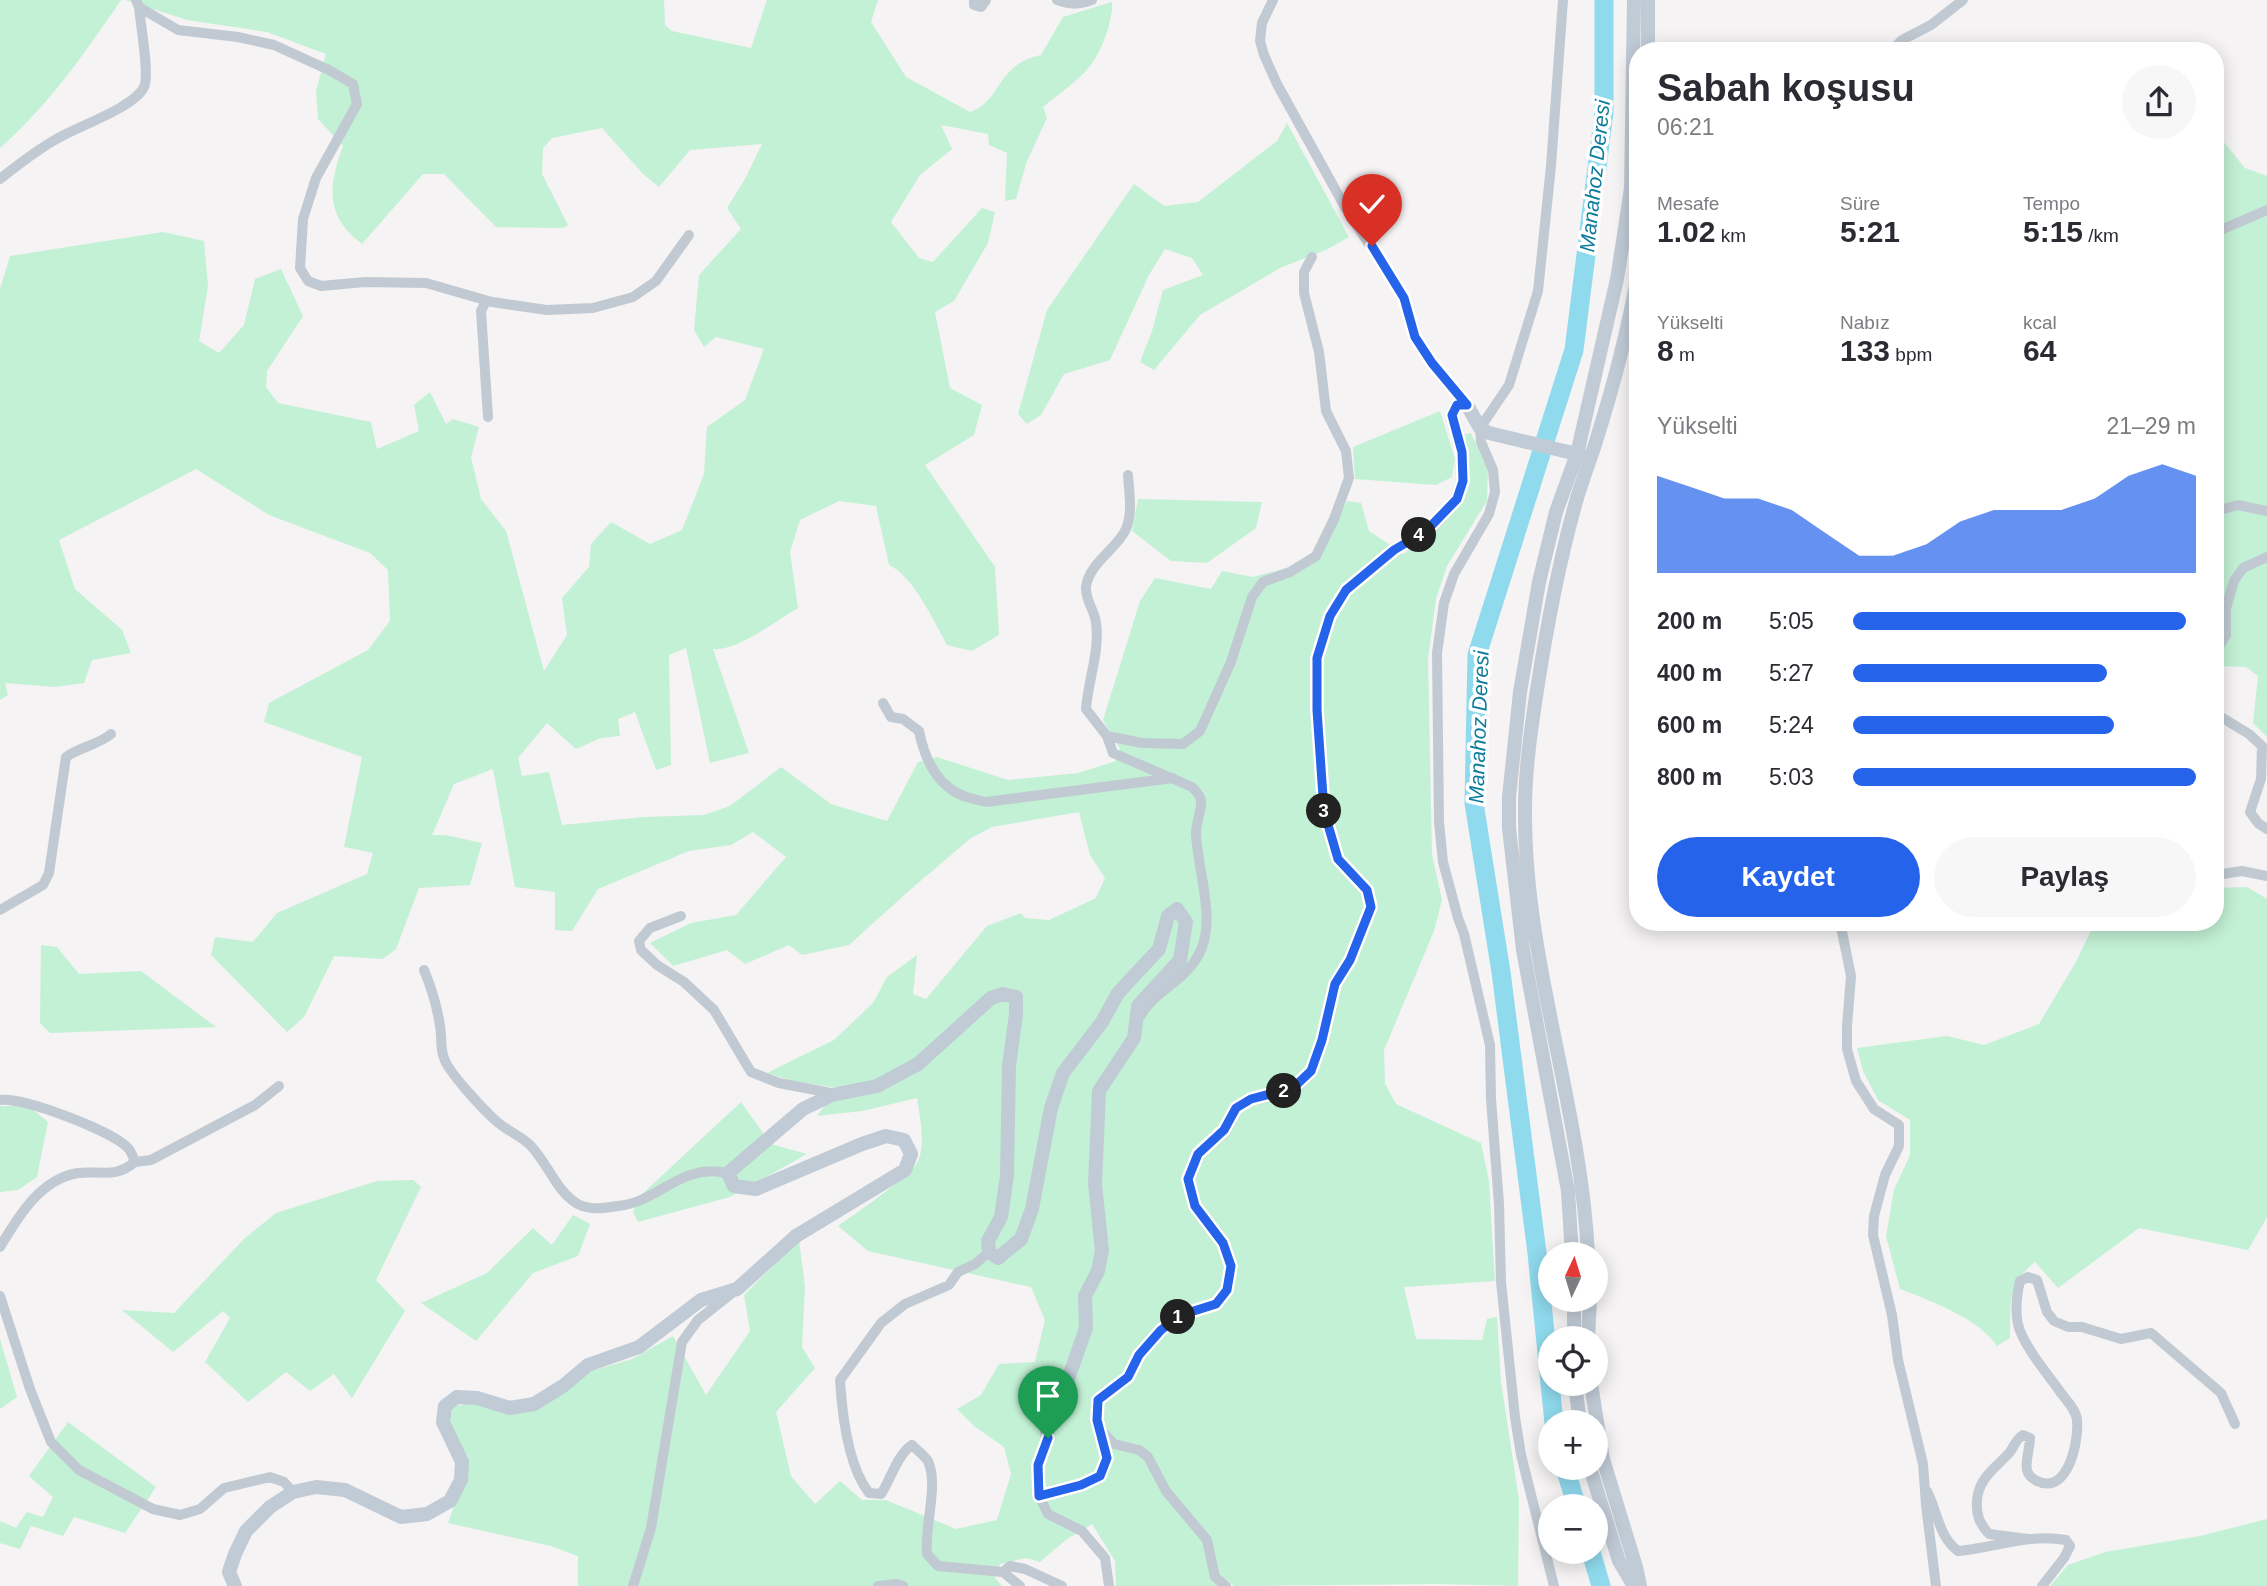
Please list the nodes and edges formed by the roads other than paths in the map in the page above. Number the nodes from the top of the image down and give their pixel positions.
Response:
1 (974, 0) edge
2 (986, 0) edge
3 (1057, 0) edge
4 (1092, 0) edge
5 (1273, 0) edge
6 (1563, 0) edge
7 (1634, 0) edge
8 (1648, 0) edge
9 (1963, 0) edge
10 (137, 3) edge
11 (1633, 42) edge
12 (1648, 42) edge
13 (1900, 42) edge
14 (0, 179) edge
15 (1629, 201) edge
16 (2267, 210) edge
17 (2224, 229) edge
18 (689, 235) dead end
19 (1312, 257) dead end
20 (486, 301) junction
21 (1629, 332) edge
22 (1467, 405) junction
23 (488, 417) dead end
24 (1485, 431) junction
25 (1577, 455) junction
26 (1128, 475) dead end
27 (2224, 509) edge
28 (2267, 511) edge
29 (2267, 557) edge
30 (2224, 638) edge
31 (883, 703) dead end
32 (2224, 719) edge
33 (111, 734) dead end
34 (1107, 736) junction
35 (1173, 778) junction
36 (2267, 830) edge
37 (2224, 874) edge
38 (2267, 876) edge
39 (0, 910) edge
40 (681, 916) dead end
41 (1842, 931) edge
42 (424, 970) dead end
43 (1136, 1023) junction
44 (279, 1086) dead end
45 (838, 1094) junction
46 (0, 1100) edge
47 (135, 1162) junction
48 (728, 1173) junction
49 (1571, 1242) edge
50 (1586, 1242) edge
51 (0, 1247) edge
52 (989, 1252) junction
53 (737, 1289) junction
54 (0, 1296) edge
55 (1593, 1396) edge
56 (2235, 1424) dead end
57 (1099, 1428) junction
58 (1594, 1480) edge
59 (1925, 1488) junction
60 (293, 1492) junction
61 (1039, 1496) junction
62 (2028, 1539) junction
63 (1003, 1572) junction
64 (235, 1586) edge
65 (633, 1586) edge
66 (878, 1586) edge
67 (903, 1586) edge
68 (1020, 1586) edge
69 (1062, 1586) edge
70 (1109, 1586) edge
71 (1226, 1586) edge
72 (1554, 1586) edge
73 (1637, 1586) edge
74 (1936, 1586) edge
75 (2042, 1586) edge

1 - 2 street
3 - 4 street
5 - 22 street
6 - 24 street
7 - 11 street
8 - 12 street
9 - 13 street
10 - 14 street
10 - 20 street
15 - 25 street
16 - 17 street
18 - 20 street
19 - 34 street
20 - 23 street
21 - 25 street
22 - 24 street
22 - 57 street
24 - 25 street
24 - 72 street
25 - 49 street
25 - 50 street
26 - 34 street
27 - 28 street
29 - 30 street
31 - 35 street
32 - 36 street
33 - 39 street
34 - 35 street
35 - 43 street
37 - 38 street
40 - 45 street
41 - 59 street
42 - 48 street
43 - 52 street
43 - 61 street
44 - 47 street
45 - 48 street
45 - 52 street
46 - 47 street
47 - 51 street
48 - 53 street
52 - 63 street
53 - 60 street
53 - 65 street
54 - 60 street
55 - 73 street
56 - 62 street
57 - 61 street
57 - 71 street
58 - 73 street
59 - 62 street
59 - 74 street
60 - 64 street
61 - 70 street
62 - 75 street
63 - 68 street
63 - 69 street
66 - 67 street

